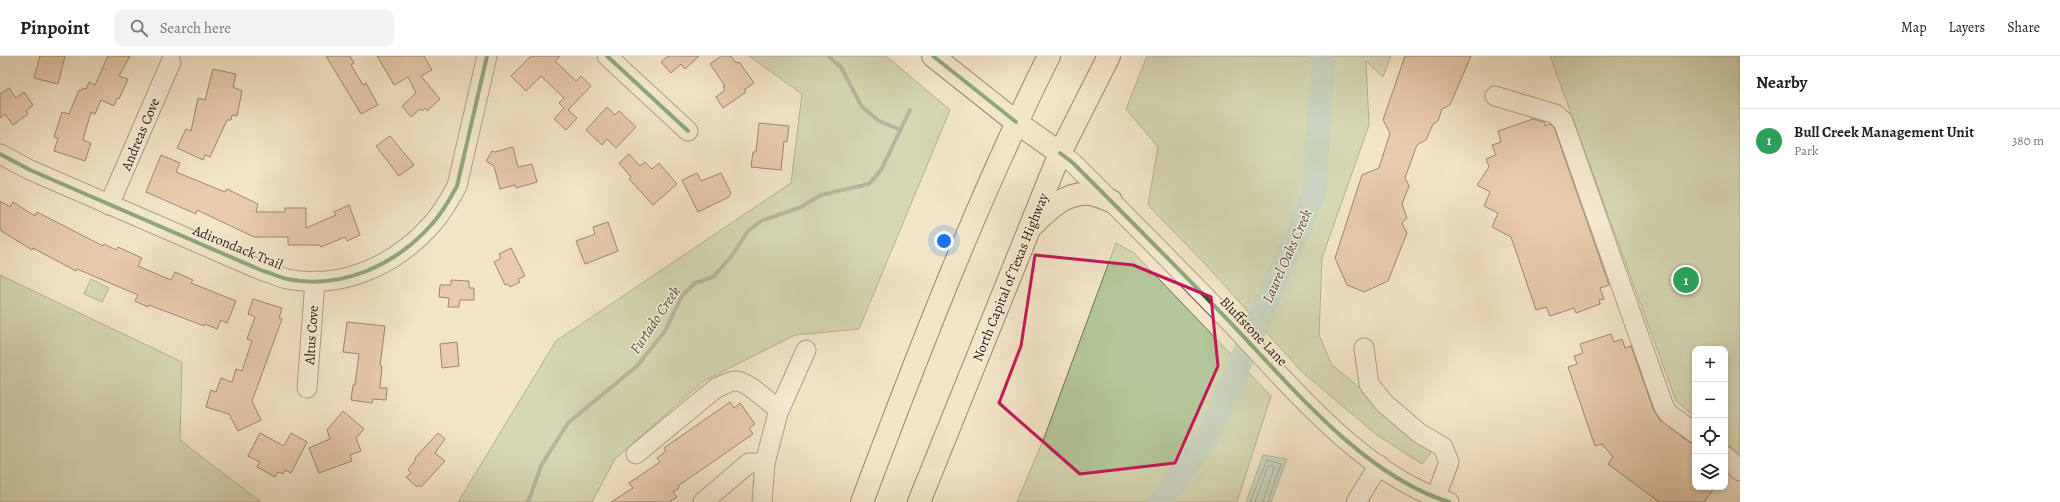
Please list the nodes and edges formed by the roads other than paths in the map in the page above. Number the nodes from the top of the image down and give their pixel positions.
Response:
1 (487, 56) edge
2 (606, 56) edge
3 (933, 56) edge
4 (1049, 56) edge
5 (1109, 56) edge
6 (171, 62) dead end
7 (1496, 96) dead end
8 (1016, 122) junction
9 (688, 131) dead end
10 (1060, 153) junction
11 (0, 154) edge
12 (1111, 201) junction
13 (109, 205) junction
14 (1030, 229) junction
15 (315, 281) junction
16 (1364, 348) dead end
17 (806, 350) dead end
18 (307, 388) dead end
19 (779, 410) junction
20 (1692, 431) edge
21 (636, 454) dead end
22 (1728, 459) edge
23 (765, 464) junction
24 (1379, 465) junction
25 (1740, 471) edge
26 (1440, 501) edge
27 (703, 502) edge
28 (762, 502) edge
29 (862, 502) edge
30 (920, 502) edge
31 (1356, 502) edge

1 - 15 street, Adirondack Trail
2 - 9 street
3 - 8 main road
4 - 8 main road
5 - 10 main road, North Capital of Texas Highway
6 - 13 street, Andreas Cove
7 - 20 street
8 - 10 main road
8 - 29 main road
10 - 12 street, Bluffstone Lane
10 - 14 main road, North Capital of Texas Highway
11 - 13 street, Adirondack Trail
12 - 14 main road
12 - 24 street, Bluffstone Lane
13 - 15 street, Adirondack Trail
14 - 30 main road, North Capital of Texas Highway
15 - 18 street, Altus Cove
16 - 26 street
17 - 19 street
19 - 21 street
19 - 23 street
22 - 25 street
23 - 27 street
23 - 28 street
24 - 26 street, Bluffstone Lane
24 - 31 street

